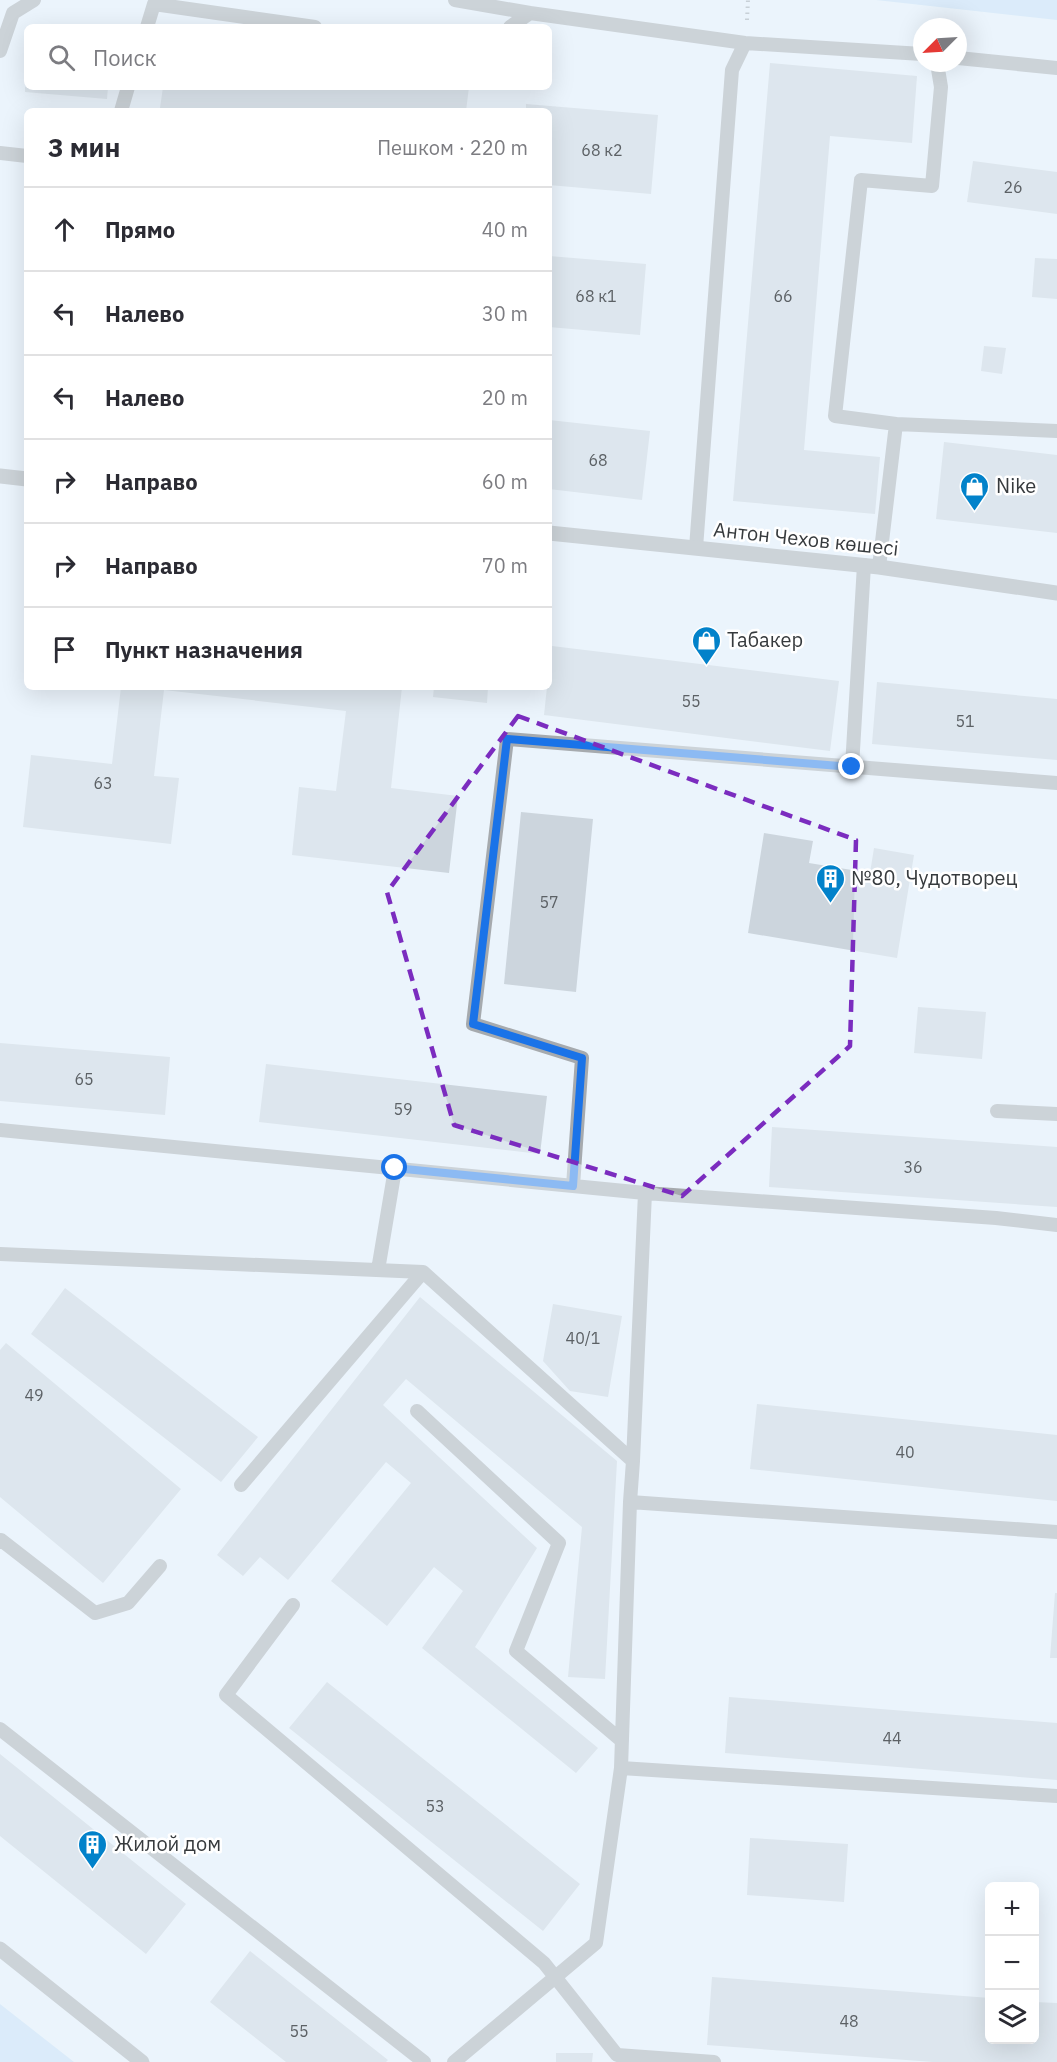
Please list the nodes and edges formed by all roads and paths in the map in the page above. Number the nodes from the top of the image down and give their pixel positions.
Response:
1 (34, 0) edge
2 (455, 0) edge
3 (530, 13) junction
4 (148, 24) edge
5 (294, 24) edge
6 (514, 24) edge
7 (745, 43) junction
8 (0, 52) edge
9 (913, 53) edge
10 (967, 59) edge
11 (1057, 68) edge
12 (938, 72) edge
13 (127, 90) edge
14 (122, 108) edge
15 (0, 153) edge
16 (24, 156) edge
17 (896, 424) junction
18 (1057, 431) edge
19 (0, 476) edge
20 (24, 478) edge
21 (552, 533) edge
22 (696, 548) junction
23 (871, 566) junction
24 (1057, 593) edge
25 (852, 767) junction
26 (1057, 783) edge
27 (997, 1111) dead end
28 (1057, 1114) edge
29 (0, 1130) edge
30 (395, 1168) junction
31 (573, 1186) junction
32 (645, 1193) junction
33 (1057, 1225) edge
34 (0, 1254) edge
35 (378, 1270) junction
36 (423, 1272) junction
37 (417, 1411) dead end
38 (633, 1461) junction
39 (241, 1485) dead end
40 (630, 1502) junction
41 (1057, 1532) edge
42 (0, 1542) edge
43 (160, 1566) dead end
44 (293, 1605) dead end
45 (0, 1729) edge
46 (622, 1741) junction
47 (621, 1768) junction
48 (1057, 1796) edge
49 (0, 1949) edge
50 (556, 1978) junction
51 (142, 2062) edge
52 (424, 2062) edge
53 (454, 2062) edge
54 (714, 2062) edge

1 - 8 lane
2 - 3 lane
3 - 6 lane
3 - 7 lane
4 - 5 lane
7 - 9 lane
7 - 22 lane
10 - 11 lane
12 - 17 lane
13 - 14 lane
15 - 16 lane
17 - 18 lane
17 - 23 lane
19 - 20 street
21 - 22 street, Антон Чехов көшесі
22 - 23 street, Антон Чехов көшесі
23 - 24 street, Антон Чехов көшесі
23 - 25 lane
25 - 26 lane
25 - 31 lane
27 - 28 lane
29 - 30 lane
30 - 31 lane
30 - 35 lane
31 - 32 lane
32 - 33 lane
32 - 38 lane
34 - 35 lane
35 - 36 lane
36 - 38 lane
36 - 39 lane
37 - 46 lane
38 - 40 lane
40 - 41 lane
40 - 46 lane
42 - 43 lane
44 - 50 lane
45 - 52 lane
46 - 47 lane
47 - 48 lane
47 - 50 lane
49 - 51 street
50 - 53 lane
50 - 54 lane

